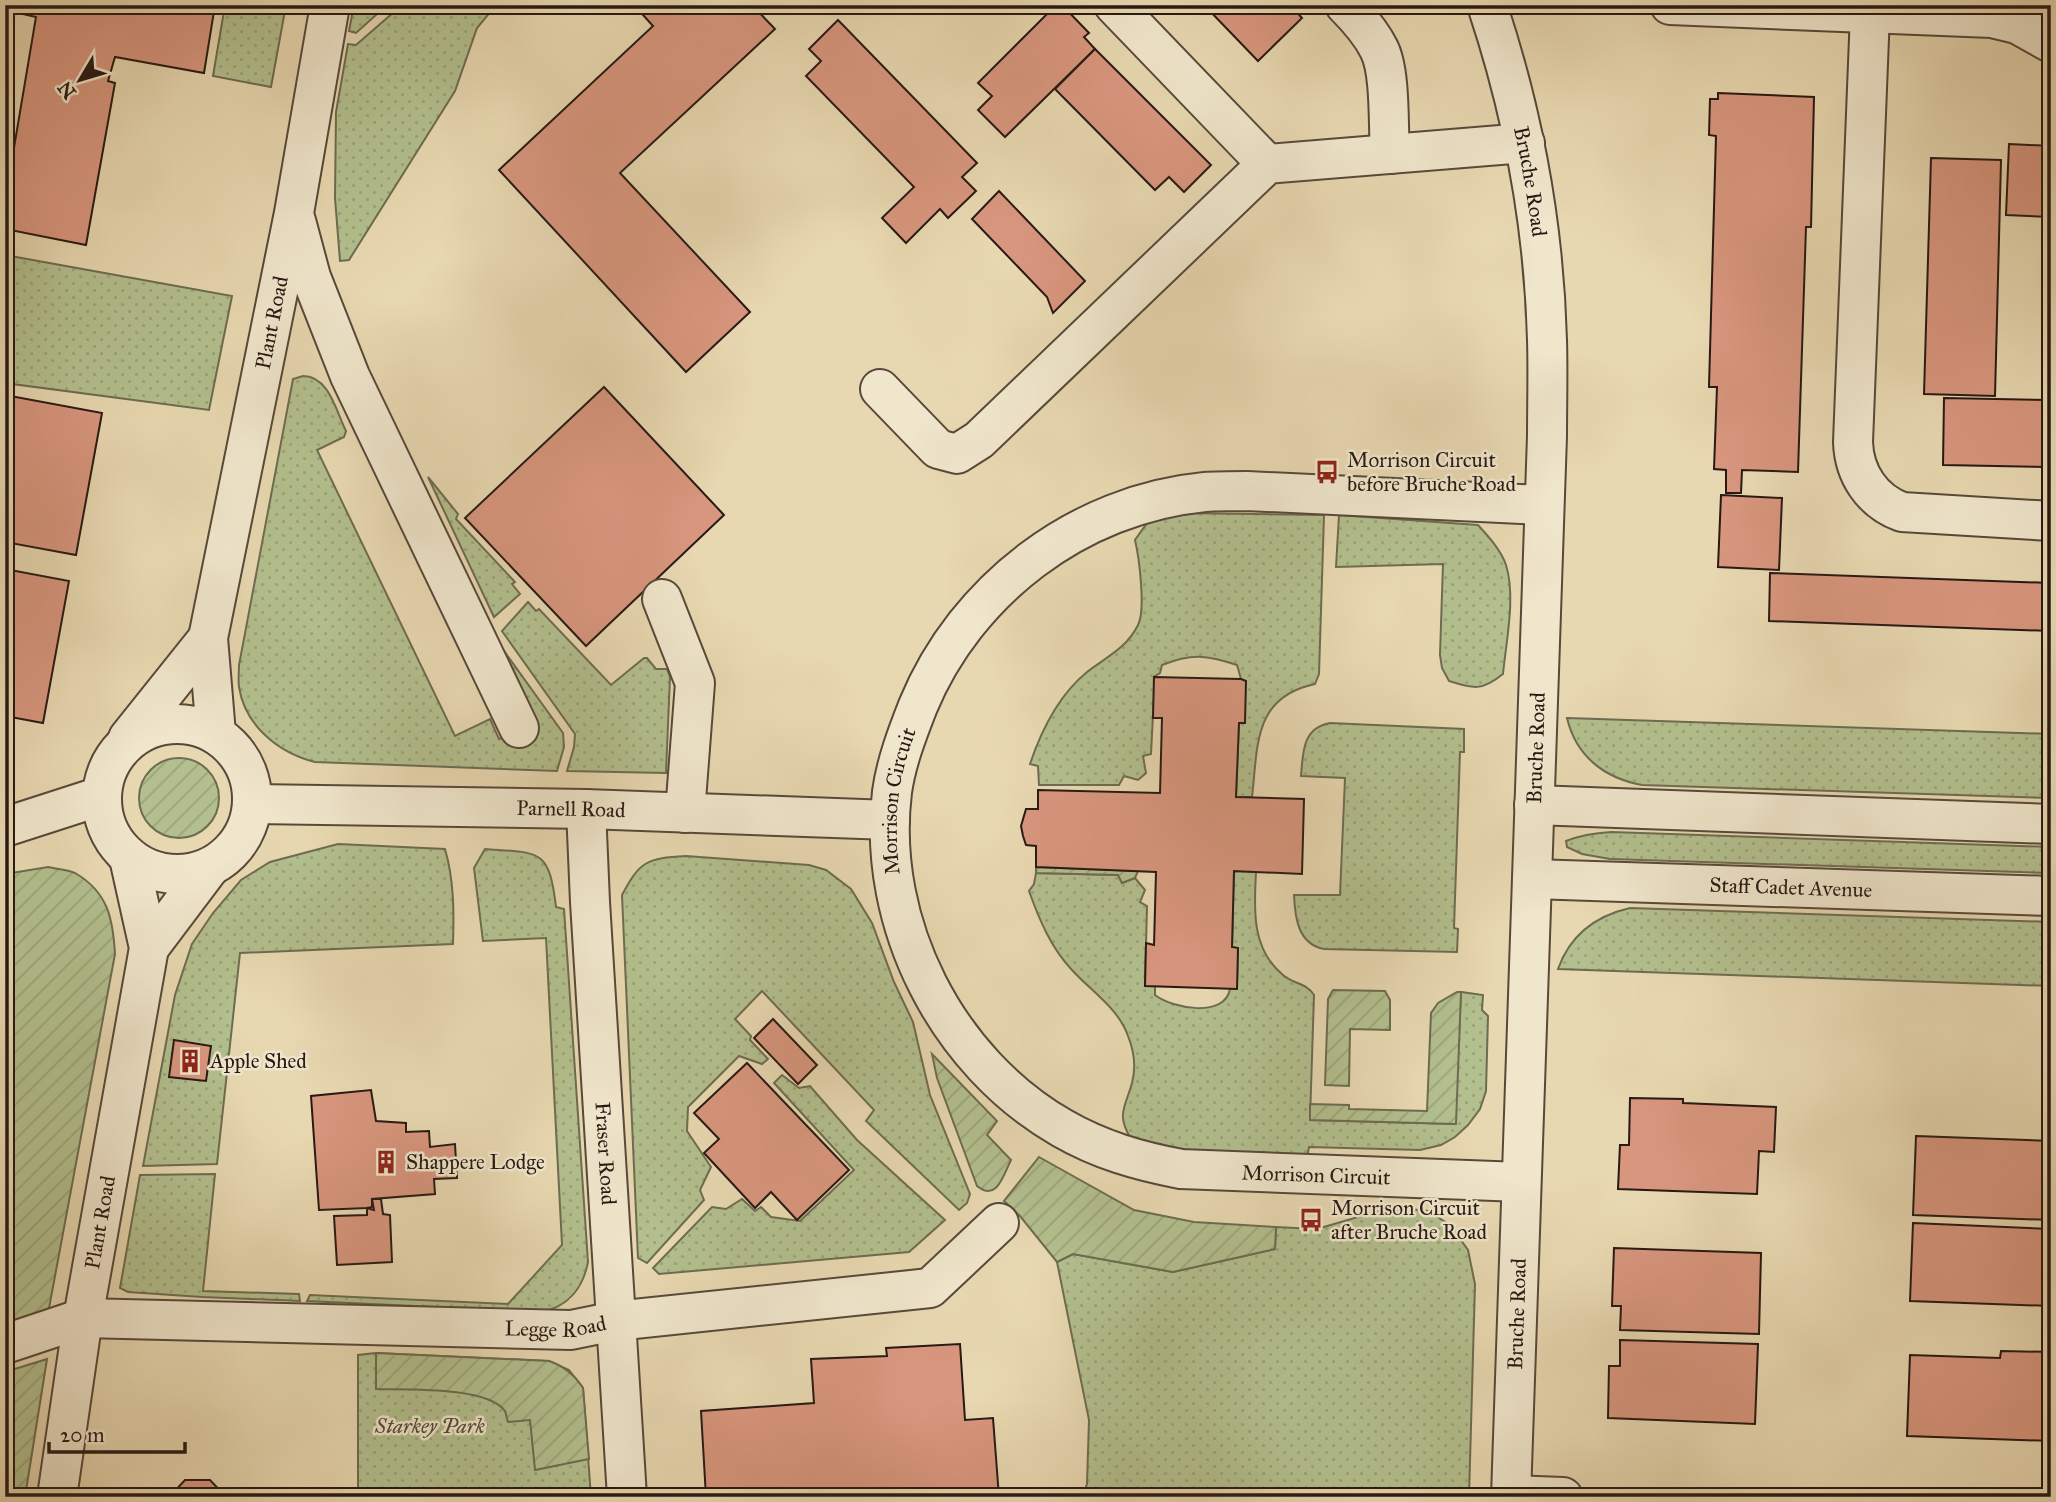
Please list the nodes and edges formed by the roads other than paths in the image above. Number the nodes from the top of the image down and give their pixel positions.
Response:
1 (330, 5) edge
2 (1114, 5) edge
3 (1345, 5) edge
4 (1487, 5) edge
5 (1670, 5) edge
6 (1870, 13) junction
7 (2051, 43) edge
8 (1525, 143) junction
9 (1390, 154) junction
10 (1267, 164) junction
11 (294, 213) junction
12 (880, 389) dead end
13 (1544, 505) junction
14 (2051, 521) edge
15 (662, 599) dead end
16 (208, 638) junction
17 (519, 728) dead end
18 (216, 734) junction
19 (121, 748) junction
20 (101, 796) junction
21 (253, 804) junction
22 (1534, 805) junction
23 (586, 809) junction
24 (685, 813) junction
25 (890, 820) junction
26 (2051, 824) edge
27 (5, 827) edge
28 (129, 858) junction
29 (211, 867) junction
30 (1532, 879) junction
31 (2051, 897) edge
32 (149, 948) junction
33 (1521, 1182) junction
34 (999, 1223) dead end
35 (83, 1318) junction
36 (615, 1321) junction
37 (5, 1344) edge
38 (1511, 1496) edge
39 (57, 1497) edge
40 (627, 1497) edge
41 (1563, 1497) edge

1 - 11 street, Plant Road
2 - 10 street
3 - 9 street
4 - 8 street, Bruche Road
5 - 6 street
6 - 7 street
6 - 14 street
8 - 9 street
8 - 13 street, Bruche Road
9 - 10 street
10 - 12 street
11 - 16 street, Plant Road
11 - 17 street
13 - 22 street, Bruche Road
13 - 25 street, Morrison Circuit
15 - 24 street
16 - 18 street, Plant Road
16 - 19 street, Plant Road
18 - 19 street
18 - 21 street
19 - 20 street
20 - 27 street
20 - 28 street
21 - 23 street, Parnell Road
21 - 29 street
22 - 26 street
22 - 30 street, Bruche Road
23 - 24 street, Parnell Road
23 - 36 street, Fraser Road
24 - 25 street, Parnell Road
25 - 33 street, Morrison Circuit
28 - 29 street
28 - 32 street, Plant Road
29 - 32 street, Plant Road
30 - 31 street, Staff Cadet Avenue
30 - 33 street, Bruche Road
32 - 35 street, Plant Road
33 - 38 street, Bruche Road
34 - 36 street, Legge Road
35 - 36 street, Legge Road
35 - 37 street, Legge Road
35 - 39 street, Plant Road
36 - 40 street, Fraser Road
38 - 41 street

